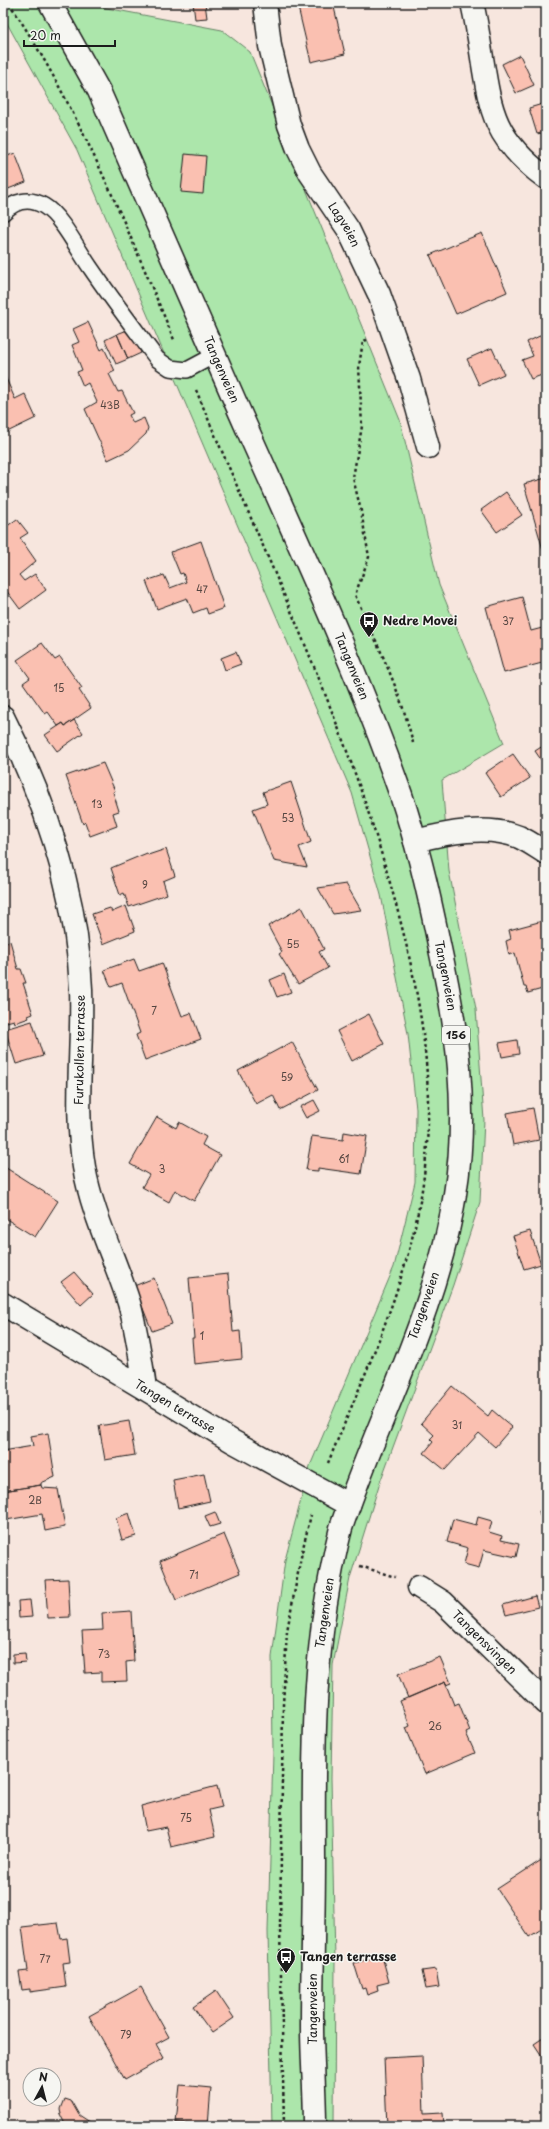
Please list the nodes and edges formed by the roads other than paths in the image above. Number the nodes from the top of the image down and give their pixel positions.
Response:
1 (50, 3) edge
2 (265, 3) edge
3 (472, 3) edge
4 (546, 178) edge
5 (3, 213) edge
6 (215, 356) junction
7 (428, 447) dead end
8 (3, 717) edge
9 (414, 841) junction
10 (546, 853) edge
11 (3, 1304) edge
12 (145, 1388) junction
13 (349, 1504) junction
14 (420, 1587) dead end
15 (546, 1702) edge
16 (315, 2126) edge

1 - 6 main road, Tangenveien / 156
2 - 7 main road, Lagveien
3 - 4 main road
5 - 6 lane
6 - 9 main road, Tangenveien / 156
8 - 12 main road, Furukollen terrasse
9 - 10 main road
9 - 13 main road, Tangenveien / 156
11 - 12 main road, Tangen terrasse
12 - 13 main road, Tangen terrasse
13 - 16 main road, Tangenveien / 156
14 - 15 main road, Tangensvingen

